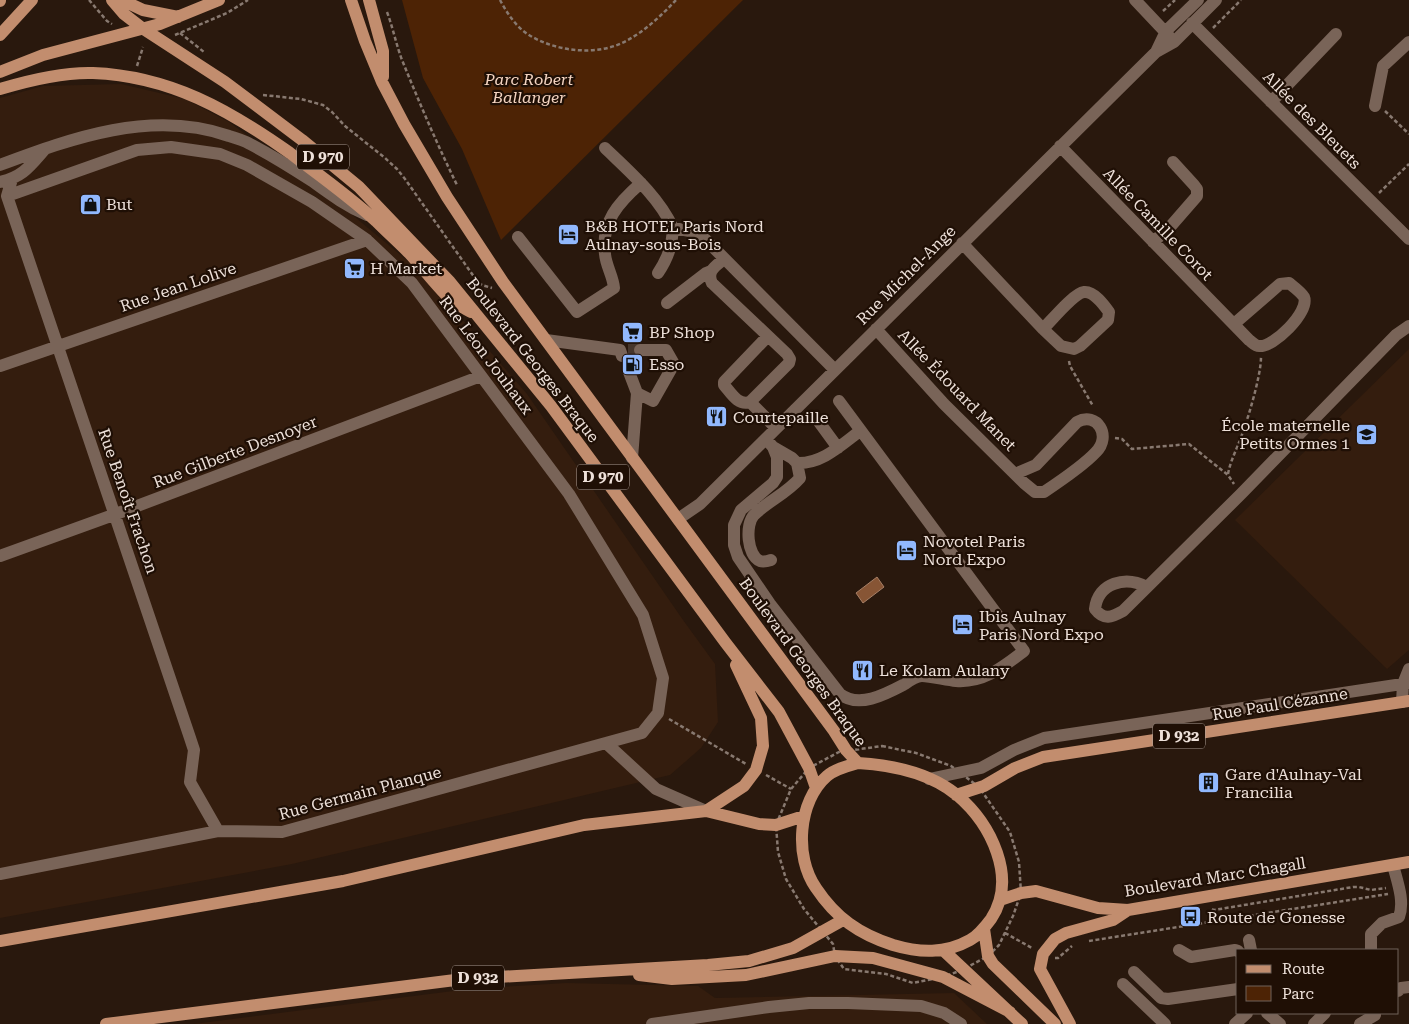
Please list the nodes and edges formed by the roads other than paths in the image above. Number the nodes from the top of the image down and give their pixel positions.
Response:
1 (32, 0) edge
2 (112, 0) edge
3 (219, 0) edge
4 (351, 0) edge
5 (368, 0) edge
6 (1135, 0) edge
7 (1198, 0) edge
8 (1216, 0) edge
9 (178, 17) junction
10 (1192, 23) junction
11 (142, 28) junction
12 (1166, 31) junction
13 (1336, 34) dead end
14 (0, 35) edge
15 (1174, 42) junction
16 (1409, 42) edge
17 (1156, 52) junction
18 (0, 72) edge
19 (382, 82) junction
20 (0, 88) edge
21 (1271, 102) junction
22 (1375, 106) road end
23 (1060, 146) junction
24 (47, 148) junction
25 (605, 148) dead end
26 (1173, 162) dead end
27 (0, 165) edge
28 (6, 180) edge
29 (641, 183) junction
30 (7, 196) junction
31 (371, 217) junction
32 (674, 228) junction
33 (518, 237) dead end
34 (1409, 239) edge
35 (367, 240) junction
36 (1154, 242) junction
37 (962, 243) junction
38 (724, 259) junction
39 (711, 271) junction
40 (658, 273) dead end
41 (667, 303) dead end
42 (478, 315) junction
43 (1234, 324) junction
44 (1409, 326) edge
45 (876, 329) junction
46 (1043, 330) junction
47 (768, 336) junction
48 (546, 340) junction
49 (57, 346) junction
50 (0, 366) edge
51 (835, 370) junction
52 (629, 372) dead end
53 (481, 376) junction
54 (637, 393) junction
55 (839, 401) dead end
56 (750, 402) junction
57 (819, 422) dead end
58 (776, 428) junction
59 (860, 431) junction
60 (769, 443) junction
61 (838, 448) junction
62 (632, 458) junction
63 (797, 463) junction
64 (1015, 474) junction
65 (116, 514) junction
66 (678, 519) junction
67 (0, 556) edge
68 (771, 560) dead end
69 (1147, 586) dead end
70 (725, 642) junction
71 (1409, 669) edge
72 (1406, 684) edge
73 (1405, 701) edge
74 (606, 743) junction
75 (858, 763) junction
76 (929, 778) junction
77 (816, 788) junction
78 (956, 795) junction
79 (706, 811) junction
80 (804, 816) junction
81 (218, 831) junction
82 (1409, 862) edge
83 (1393, 865) junction
84 (0, 874) edge
85 (1000, 900) junction
86 (1128, 910) junction
87 (843, 920) junction
88 (984, 929) junction
89 (0, 941) edge
90 (1371, 949) edge
91 (943, 950) junction
92 (1179, 950) dead end
93 (1236, 951) edge
94 (602, 971) junction
95 (1134, 972) dead end
96 (1123, 984) dead end
97 (1236, 989) edge
98 (1010, 1012) junction
99 (1245, 1014) edge
100 (1268, 1014) edge
101 (1324, 1014) edge
102 (1375, 1017) edge
103 (106, 1024) edge
104 (652, 1024) edge
105 (961, 1024) edge
106 (1022, 1024) edge
107 (1055, 1024) edge
108 (1070, 1024) edge
109 (1165, 1024) edge
110 (1235, 1024) edge
111 (1280, 1024) edge
112 (1314, 1024) edge
113 (1360, 1024) edge

1 - 14 main road
2 - 9 main road
2 - 11 main road, Boulevard Georges Braque
3 - 9 main road
4 - 19 main road, Boulevard Georges Braque / D 970
5 - 19 main road
6 - 12 street
7 - 12 street, Rue Michel-Ange
8 - 10 street, Rue Michel-Ange
9 - 11 main road
10 - 15 street, Rue Michel-Ange
10 - 21 street, Allée des Bleuets
11 - 18 main road
11 - 42 main road, Boulevard Georges Braque / D 970
12 - 15 street
12 - 17 street, Rue Michel-Ange
13 - 21 street
15 - 17 street, Rue Michel-Ange
16 - 22 street
17 - 23 street, Rue Michel-Ange
19 - 48 main road, Boulevard Georges Braque / D 970
20 - 31 main road
21 - 34 street, Allée des Bleuets
23 - 36 street, Allée Camille Corot
23 - 37 street, Rue Michel-Ange
24 - 27 street
24 - 28 street
24 - 31 street
25 - 29 street
26 - 36 street
28 - 30 street
29 - 32 street
29 - 33 street
30 - 35 street, Rue Léon Jouhaux
30 - 49 street, Rue Benoît Frachon
31 - 42 main road
32 - 38 street
32 - 40 street
35 - 49 street, Rue Jean Lolive
35 - 53 street, Rue Léon Jouhaux
36 - 43 street, Allée Camille Corot
37 - 45 street, Rue Michel-Ange
37 - 46 street
38 - 39 street
38 - 51 street
39 - 41 street
39 - 47 street
42 - 70 main road, Boulevard Georges Braque / D 970
43 - 43 street, Allée Camille Corot
44 - 69 street
45 - 51 street, Rue Michel-Ange
45 - 64 street, Allée Édouard Manet
46 - 46 street
47 - 56 street
47 - 56 street
48 - 54 street
48 - 62 main road, Boulevard Georges Braque / D 970
49 - 50 street, Rue Jean Lolive
49 - 65 street, Rue Benoît Frachon
51 - 58 street, Rue Michel-Ange
52 - 54 street
53 - 65 street, Rue Gilberte Desnoyer
53 - 74 street, Rue Léon Jouhaux
54 - 62 street
55 - 59 street
56 - 58 street
57 - 61 street
58 - 60 street, Rue Michel-Ange
59 - 60 street
59 - 61 street
60 - 63 street
60 - 66 street, Rue Michel-Ange
61 - 63 street
62 - 66 main road, Boulevard Georges Braque / D 970
63 - 68 street
64 - 64 street, Allée Édouard Manet
65 - 67 street, Rue Gilberte Desnoyer
65 - 81 street, Rue Benoît Frachon
66 - 75 main road, Boulevard Georges Braque / D 970
70 - 77 main road, Boulevard Georges Braque / D 970
70 - 79 main road
71 - 72 street
72 - 73 street
72 - 76 street
73 - 78 main road, Rue Paul Cézanne / D 932
74 - 79 street
74 - 81 street, Rue Germain Planque
75 - 76 main road
75 - 77 main road
76 - 78 main road
77 - 80 main road
78 - 85 main road
79 - 80 main road
79 - 89 main road
80 - 87 main road
81 - 84 street, Rue Germain Planque
82 - 83 main road, Boulevard Marc Chagall
83 - 86 main road, Boulevard Marc Chagall
83 - 90 street
85 - 86 main road, Boulevard Marc Chagall
85 - 88 main road
86 - 108 main road
87 - 91 main road
87 - 94 main road, D 932
88 - 91 main road
88 - 107 main road
91 - 98 main road
92 - 93 street
94 - 98 main road
94 - 103 main road, D 932
95 - 97 street
96 - 109 street
98 - 106 main road
99 - 110 street
100 - 111 street
101 - 112 street
102 - 113 street
104 - 105 street

